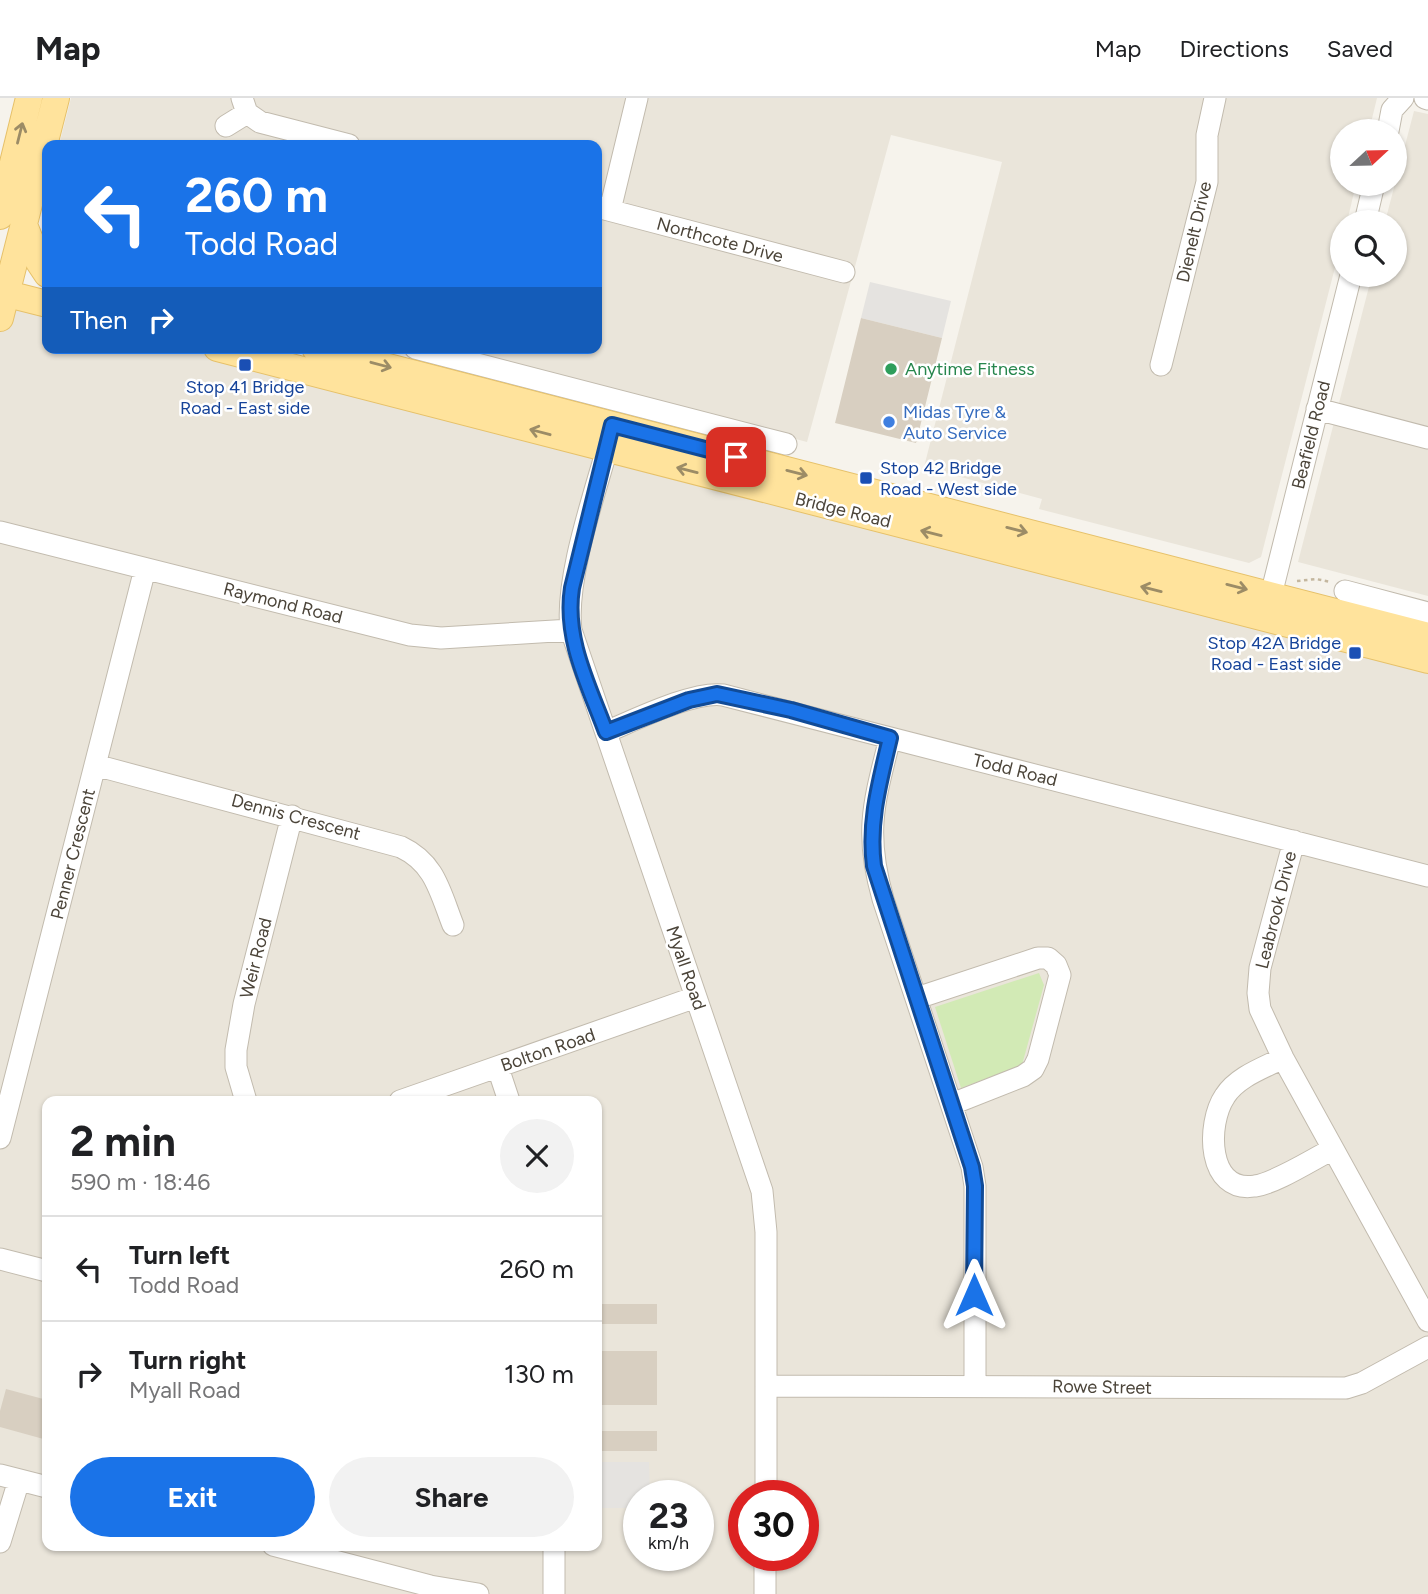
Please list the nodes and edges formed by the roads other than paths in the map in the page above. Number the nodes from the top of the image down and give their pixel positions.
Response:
1 (638, 98) edge
2 (1215, 98) edge
3 (1403, 98) edge
4 (22, 100) edge
5 (55, 104) edge
6 (245, 105) edge
7 (1390, 119) edge
8 (226, 126) dead end
9 (330, 140) edge
10 (603, 209) edge
11 (12, 220) edge
12 (42, 268) edge
13 (844, 272) dead end
14 (42, 278) edge
15 (1348, 287) edge
16 (4, 288) edge
17 (42, 302) edge
18 (243, 354) edge
19 (335, 354) edge
20 (438, 354) edge
21 (1161, 365) dead end
22 (1317, 409) junction
23 (609, 437) junction
24 (1428, 438) edge
25 (786, 444) dead end
26 (0, 532) edge
27 (145, 569) junction
28 (1343, 589) road end
29 (1275, 599) junction
30 (1377, 600) junction
31 (1428, 613) edge
32 (1355, 617) junction
33 (571, 630) junction
34 (1428, 636) edge
35 (1428, 660) edge
36 (606, 732) junction
37 (890, 738) junction
38 (95, 765) junction
39 (292, 816) junction
40 (1294, 841) junction
41 (1428, 876) edge
42 (453, 925) dead end
43 (695, 997) junction
44 (917, 998) junction
45 (1283, 1058) junction
46 (498, 1068) junction
47 (245, 1096) edge
48 (415, 1096) edge
49 (507, 1096) edge
50 (5, 1104) edge
51 (952, 1104) junction
52 (0, 1138) edge
53 (1333, 1149) junction
54 (0, 1259) edge
55 (42, 1270) edge
56 (1428, 1321) edge
57 (1428, 1347) edge
58 (766, 1386) junction
59 (975, 1386) junction
60 (9, 1478) edge
61 (766, 1480) edge
62 (42, 1486) edge
63 (0, 1542) edge
64 (296, 1551) edge
65 (554, 1551) edge
66 (765, 1571) edge
67 (478, 1594) edge
68 (554, 1594) edge
69 (765, 1594) edge

1 - 10 street
2 - 21 street, Dienelt Drive
3 - 7 street
4 - 5 street
11 -> 4 main road
5 - 11 main road
6 - 8 street
6 - 9 street
10 - 13 street, Northcote Drive
11 - 12 main road
11 - 16 main road
14 - 16 main road
15 - 22 street, Beafield Road
16 - 17 main road
23 -> 18 main road, Bridge Road
19 -> 23 main road, Bridge Road
20 - 25 street
22 - 24 street
22 - 29 street, Beafield Road
23 - 29 main road, Bridge Road
23 - 33 street, Myall Road
26 - 27 street, Raymond Road
27 - 33 street, Raymond Road
27 - 38 street, Penner Crescent
28 - 30 street
29 - 32 main road, Bridge Road
29 - 35 main road, Bridge Road
30 - 31 street
30 - 32 street
32 - 34 main road, Bridge Road
33 - 36 street, Myall Road
36 - 37 street, Todd Road
36 - 43 street, Myall Road
37 - 40 street, Todd Road
37 - 44 street
38 - 39 street, Dennis Crescent
38 - 50 street, Penner Crescent
39 - 42 street, Dennis Crescent
39 - 47 street, Weir Road
40 - 41 street, Todd Road
40 - 45 street, Leabrook Drive
43 - 46 street, Bolton Road
43 - 58 street, Myall Road
44 - 51 street
44 - 51 street
45 - 53 street, Leabrook Drive
45 - 53 street
46 - 48 street, Bolton Road
46 - 49 street
50 - 52 street, Penner Crescent
51 - 59 street
53 - 56 street, Leabrook Drive
54 - 55 street
57 - 59 street, Rowe Street
58 - 59 street, Rowe Street
58 - 61 street, Myall Road
60 - 62 street
60 - 63 street
64 - 67 street
65 - 68 street
66 - 69 street

